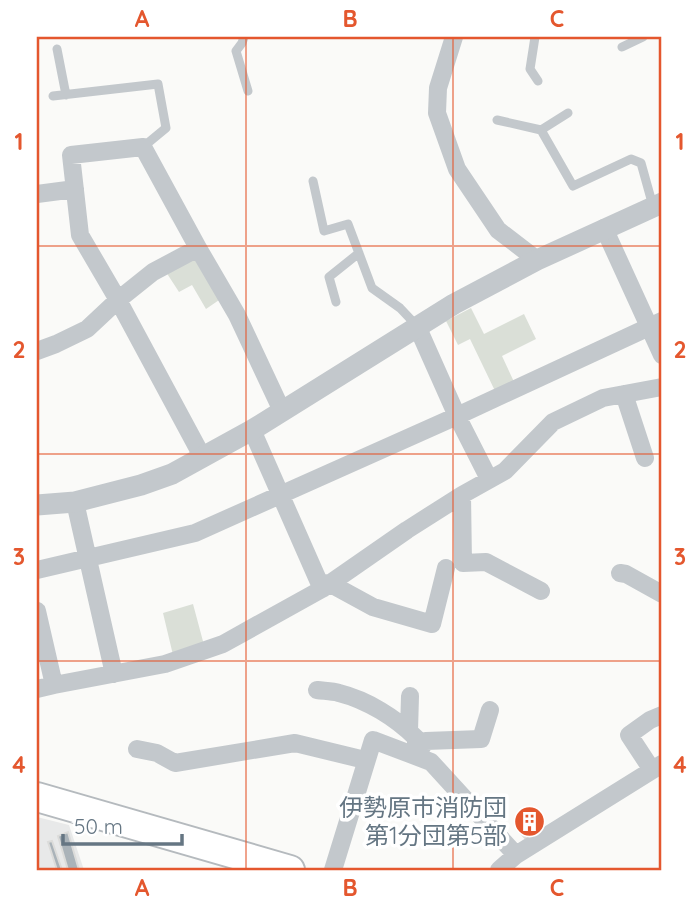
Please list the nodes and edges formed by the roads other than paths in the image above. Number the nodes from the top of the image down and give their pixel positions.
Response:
1 (244, 37) edge
2 (454, 37) edge
3 (535, 37) edge
4 (643, 37) edge
5 (628, 42) edge
6 (57, 49) dead end
7 (157, 72) dead end
8 (538, 81) dead end
9 (158, 84) junction
10 (248, 91) dead end
11 (66, 95) junction
12 (53, 96) dead end
13 (568, 113) dead end
14 (497, 120) dead end
15 (541, 130) junction
16 (143, 147) junction
17 (313, 181) dead end
18 (573, 186) junction
19 (75, 189) junction
20 (562, 192) dead end
21 (37, 194) edge
22 (658, 205) edge
23 (604, 228) junction
24 (198, 248) junction
25 (359, 253) junction
26 (537, 260) junction
27 (118, 300) junction
28 (336, 302) dead end
29 (656, 324) edge
30 (417, 326) junction
31 (37, 351) edge
32 (662, 355) edge
33 (662, 387) edge
34 (624, 394) junction
35 (282, 411) junction
36 (457, 416) junction
37 (252, 430) junction
38 (203, 458) junction
39 (645, 458) dead end
40 (489, 479) junction
41 (279, 495) junction
42 (462, 495) junction
43 (75, 502) junction
44 (37, 505) edge
45 (86, 558) junction
46 (446, 569) dead end
47 (37, 570) edge
48 (620, 573) dead end
49 (326, 586) junction
50 (541, 591) dead end
51 (662, 594) edge
52 (37, 611) edge
53 (114, 674) junction
54 (45, 687) edge
55 (317, 690) dead end
56 (410, 696) dead end
57 (490, 710) dead end
58 (662, 715) edge
59 (409, 731) junction
60 (137, 749) dead end
61 (416, 755) junction
62 (365, 760) junction
63 (657, 767) edge
64 (37, 797) edge
65 (516, 855) junction
66 (290, 870) edge
67 (333, 870) edge
68 (499, 870) edge

1 - 10 lane
2 - 26 street
3 - 8 lane
4 - 5 lane
6 - 11 lane
7 - 9 lane
9 - 11 lane
9 - 16 lane
11 - 12 lane
13 - 15 lane
14 - 15 lane
15 - 18 lane
16 - 19 street
16 - 24 street
17 - 25 lane
18 - 20 lane
18 - 22 lane
19 - 21 street
19 - 27 street
22 - 23 street
23 - 26 street
23 - 29 street
24 - 27 street
24 - 35 street
25 - 28 lane
25 - 30 lane
26 - 30 street
27 - 31 street
27 - 38 street
29 - 32 street
29 - 36 street
30 - 35 street
30 - 36 street
33 - 34 street
34 - 39 street
34 - 40 street
35 - 37 street
36 - 40 street
36 - 41 street
37 - 38 street
37 - 41 street
38 - 43 street
40 - 42 street
41 - 45 street
41 - 49 street
42 - 49 street
42 - 50 street
43 - 44 street
43 - 45 street
45 - 47 street
45 - 53 street
46 - 49 street
48 - 51 street
49 - 53 street
52 - 54 street
53 - 54 street
55 - 59 street
56 - 59 street
57 - 61 street
58 - 63 street
59 - 61 street
60 - 62 street
61 - 62 street
61 - 65 street
62 - 67 street
63 - 65 street
64 - 66 main road
65 - 68 street

